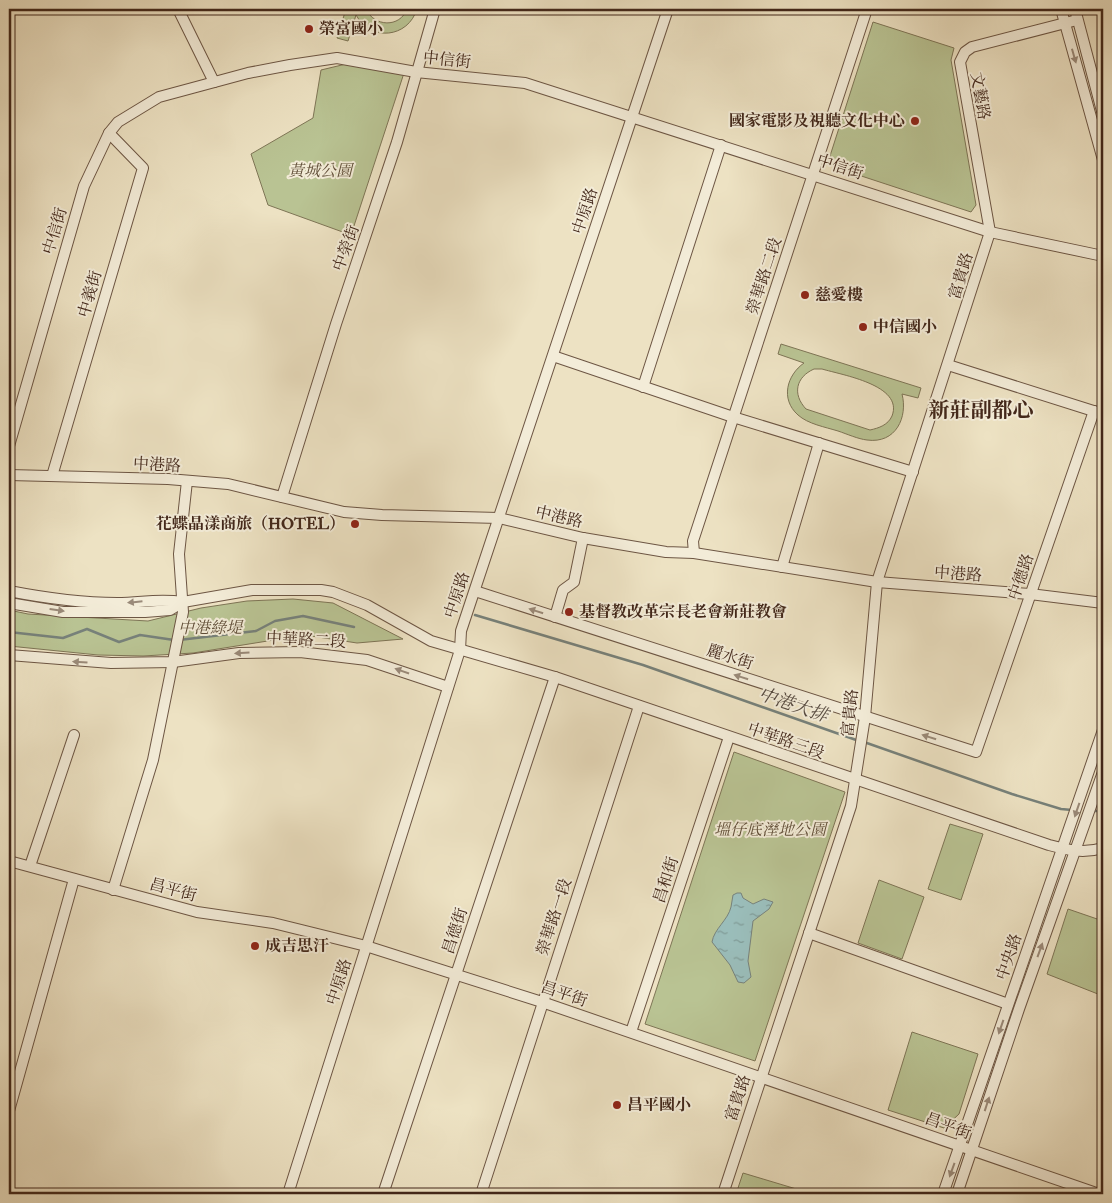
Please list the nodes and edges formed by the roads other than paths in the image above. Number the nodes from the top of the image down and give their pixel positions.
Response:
1 (178, 9) edge
2 (435, 9) edge
3 (668, 9) edge
4 (867, 9) edge
5 (1061, 9) edge
6 (1075, 9) edge
7 (1077, 20) junction
8 (1065, 23) junction
9 (416, 72) junction
10 (214, 82) junction
11 (1103, 115) edge
12 (632, 118) junction
13 (109, 133) junction
14 (721, 145) junction
15 (1103, 160) edge
16 (814, 174) junction
17 (990, 232) junction
18 (1103, 256) edge
19 (553, 356) junction
20 (948, 365) junction
21 (643, 386) junction
22 (1098, 412) edge
23 (733, 417) junction
24 (819, 444) junction
25 (9, 446) edge
26 (913, 472) junction
27 (9, 475) edge
28 (52, 476) junction
29 (187, 481) junction
30 (282, 497) junction
31 (499, 518) junction
32 (583, 538) junction
33 (694, 553) junction
34 (782, 567) junction
35 (877, 582) junction
36 (9, 591) edge
37 (474, 594) junction
38 (1030, 594) junction
39 (9, 603) edge
40 (1103, 604) edge
41 (183, 607) junction
42 (555, 617) junction
43 (460, 650) junction
44 (9, 655) edge
45 (174, 657) junction
46 (555, 678) junction
47 (448, 687) junction
48 (639, 706) junction
49 (865, 717) junction
50 (1103, 730) edge
51 (74, 735) dead end
52 (729, 737) junction
53 (976, 752) joint
54 (1103, 772) edge
55 (856, 780) junction
56 (1062, 848) junction
57 (1103, 848) edge
58 (1076, 852) junction
59 (9, 861) edge
60 (30, 866) junction
61 (74, 879) junction
62 (113, 890) junction
63 (809, 933) junction
64 (366, 946) junction
65 (456, 974) junction
66 (542, 1002) junction
67 (1008, 1004) junction
68 (631, 1032) junction
69 (760, 1077) junction
70 (9, 1110) edge
71 (961, 1146) junction
72 (972, 1150) junction
73 (288, 1194) edge
74 (383, 1194) edge
75 (481, 1194) edge
76 (723, 1194) edge
77 (944, 1194) edge
78 (957, 1194) edge
79 (1099, 1194) edge

1 - 10 street
2 - 9 street, 中榮街
3 - 12 street, 中原路
4 - 16 street, 榮華路二段
5 - 8 street
6 - 7 street
7 - 8 street, 文藝路
7 - 11 street
8 -> 15 street
8 - 17 street, 文藝路
9 - 10 street, 中信街
9 - 12 street, 中信街
9 - 30 street, 中榮街
10 - 13 street, 中信街
12 - 14 street, 中信街
12 - 19 street, 中原路
13 - 25 street, 中信街
13 - 28 street, 中義街
14 - 16 street, 中信街
14 - 21 street
16 - 17 street, 中信街
16 - 23 street, 榮華路二段
17 - 18 street, 中信街
17 - 20 street, 富貴路
19 - 21 street
19 - 31 street, 中原路
20 - 22 street
20 - 26 street, 富貴路
21 - 23 street
22 - 38 street, 中德路
23 - 24 street
23 - 33 street, 榮華路二段
24 - 26 street
24 - 34 street
26 - 35 street, 富貴路
27 - 28 street, 中港路
28 - 29 street, 中港路
29 - 30 street, 中港路
29 - 41 street
30 - 31 street, 中港路
31 - 32 street, 中港路
31 - 37 street, 中原路
32 - 33 street, 中港路
32 - 42 street
33 - 34 street, 中港路
34 - 35 street, 中港路
35 - 38 street, 中港路
35 - 49 street, 富貴路
41 -> 36 street
42 -> 37 street, 麗水街
37 - 43 street, 中原路
38 - 40 street, 中港路
38 - 53 street, 中德路
39 -> 41 street
41 - 43 street
41 - 45 street
49 -> 42 street, 麗水街
43 - 46 street, 中華路三段
43 - 47 street, 中原路
45 -> 44 street, 中華路二段
47 -> 45 street, 中華路二段
45 - 62 street
46 - 48 street, 中華路三段
46 - 65 street, 昌德街
47 - 64 street, 中原路
48 - 52 street, 中華路三段
48 - 66 street, 榮華路一段
53 -> 49 street, 麗水街
49 - 55 street, 富貴路
50 -> 56 street, 中央路
51 - 60 street
52 - 55 street, 中華路三段
52 - 68 street, 昌和街
54 - 58 street, 中央路
55 - 56 street, 中華路三段
55 - 63 street, 富貴路
56 - 58 street, 中華路三段
56 - 67 street, 中央路
57 - 58 street, 中華路三段
72 -> 58 street, 中央路
59 - 60 street, 昌平街
60 - 61 street, 昌平街
61 - 62 street, 昌平街
61 - 70 street
62 - 64 street, 昌平街
63 - 67 street
63 - 69 street, 富貴路
64 - 65 street, 昌平街
64 - 73 street, 中原路
65 - 66 street, 昌平街
65 - 74 street, 昌德街
66 - 68 street, 昌平街
66 - 75 street, 榮華路一段
67 -> 71 street, 中央路
68 - 69 street, 昌平街
69 - 71 street, 昌平街
69 - 76 street, 富貴路
71 - 72 street, 昌平街
71 -> 77 street, 中央路
72 - 78 street, 中央路
72 - 79 street, 昌平街

